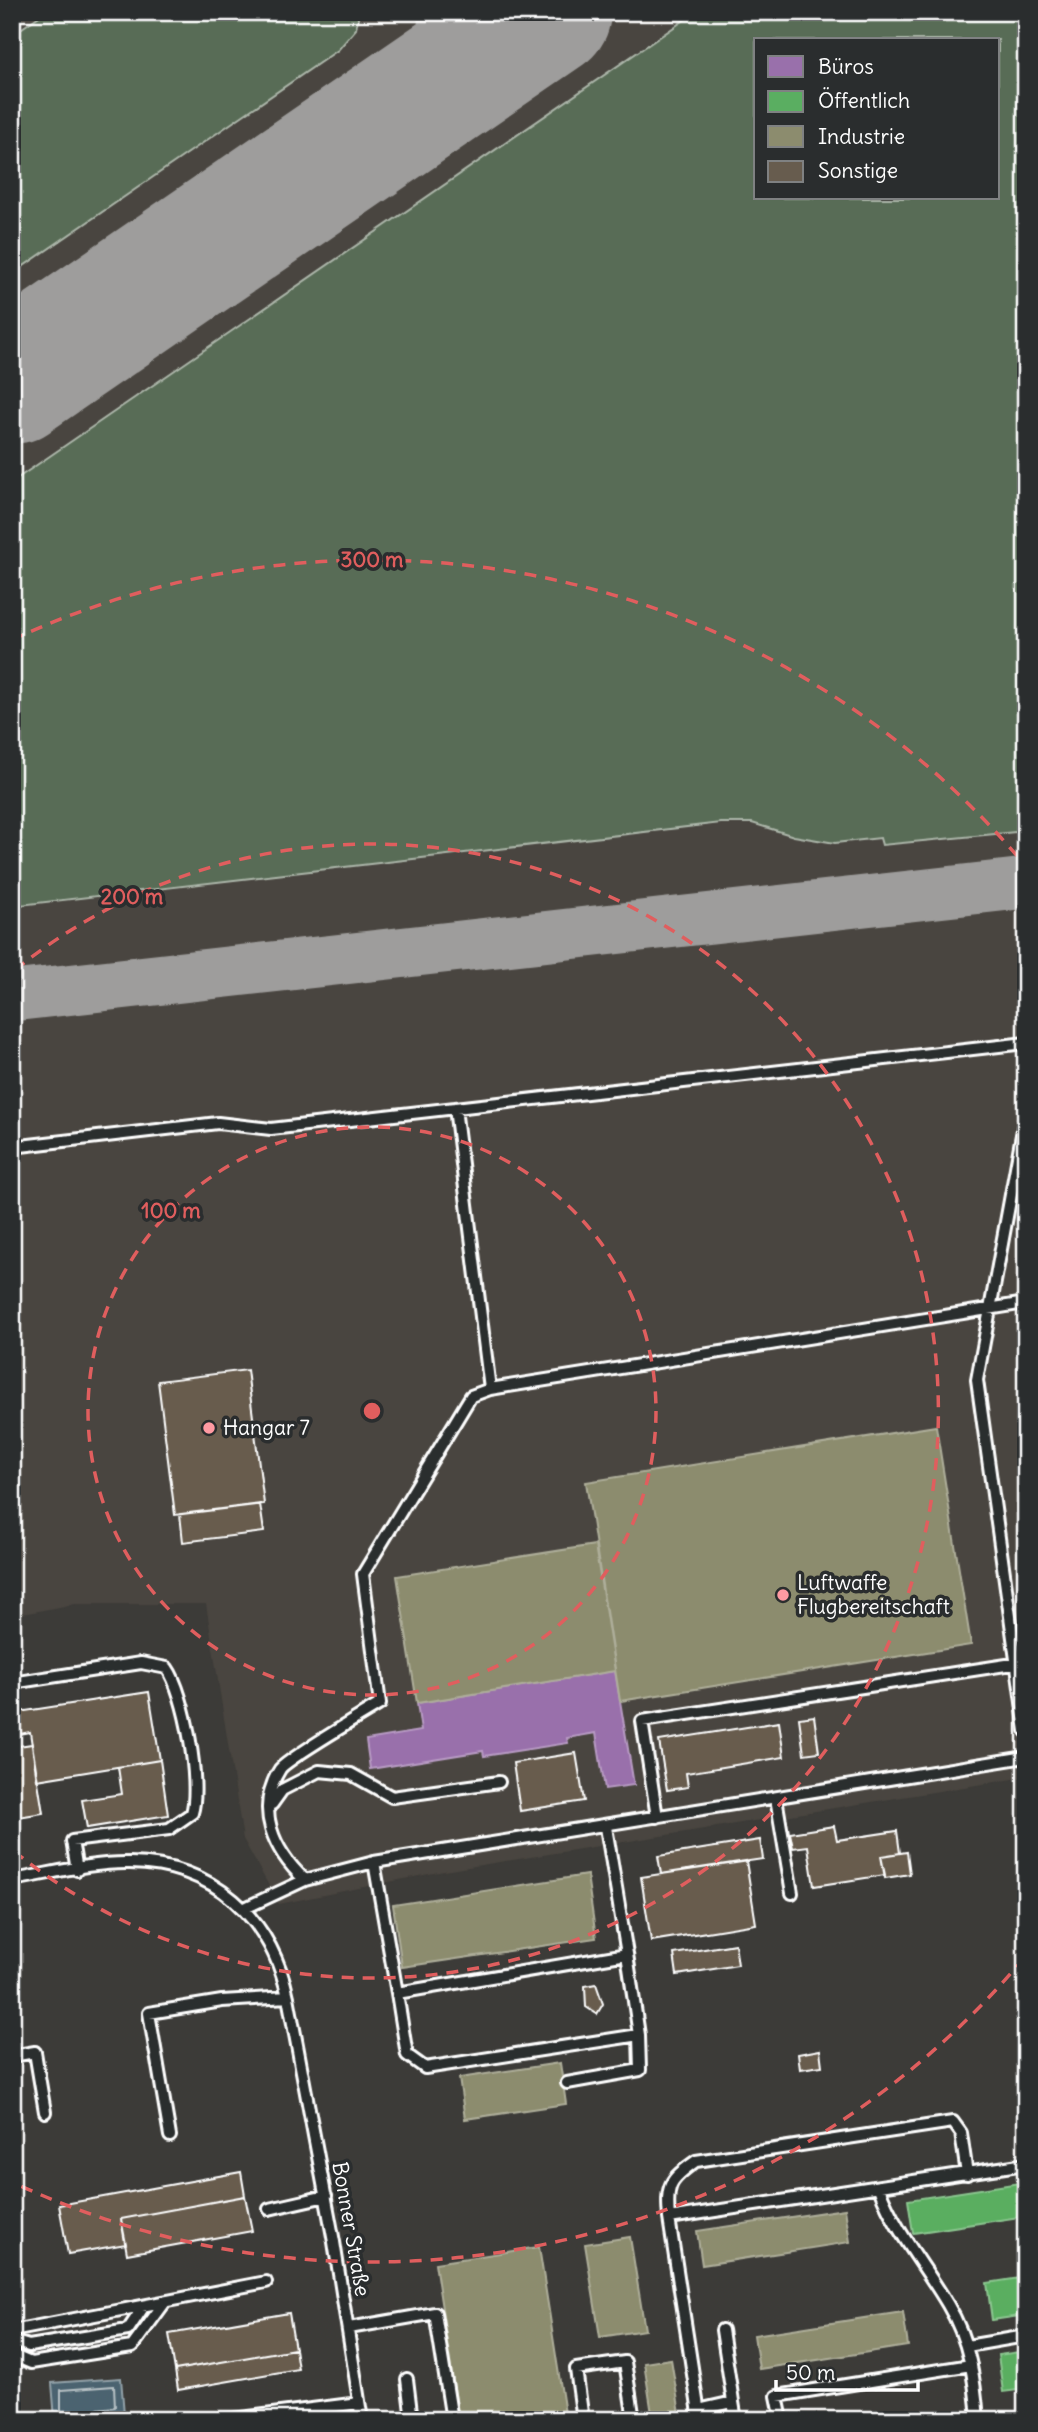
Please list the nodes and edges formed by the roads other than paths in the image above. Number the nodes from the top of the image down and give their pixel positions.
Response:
1 (1026, 1043) edge
2 (455, 1108) junction
3 (1026, 1113) edge
4 (12, 1147) edge
5 (1026, 1304) edge
6 (989, 1310) junction
7 (490, 1390) junction
8 (1021, 1662) edge
9 (12, 1683) edge
10 (1026, 1731) edge
11 (1026, 1757) edge
12 (499, 1782) dead end
13 (776, 1798) junction
14 (270, 1806) junction
15 (657, 1817) junction
16 (606, 1826) junction
17 (374, 1862) junction
18 (77, 1870) junction
19 (12, 1880) edge
20 (305, 1880) junction
21 (792, 1893) dead end
22 (245, 1908) junction
23 (627, 1954) junction
24 (397, 1993) junction
25 (288, 1997) junction
26 (639, 2035) junction
27 (12, 2056) edge
28 (568, 2083) dead end
29 (45, 2112) dead end
30 (170, 2136) dead end
31 (1026, 2164) edge
32 (967, 2174) junction
33 (878, 2188) junction
34 (326, 2196) junction
35 (269, 2209) dead end
36 (669, 2218) junction
37 (266, 2282) dead end
38 (166, 2302) junction
39 (145, 2306) junction
40 (349, 2328) junction
41 (722, 2330) dead end
42 (12, 2331) edge
43 (1026, 2336) edge
44 (12, 2341) edge
45 (967, 2346) junction
46 (12, 2355) edge
47 (971, 2365) junction
48 (407, 2379) dead end
49 (733, 2402) junction
50 (359, 2403) junction
51 (699, 2415) edge
52 (225, 2420) edge
53 (362, 2420) edge
54 (412, 2420) edge
55 (452, 2420) edge
56 (583, 2420) edge
57 (634, 2420) edge
58 (736, 2420) edge
59 (782, 2420) edge
60 (978, 2420) edge

1 - 2 lane
2 - 4 lane
2 - 7 lane
3 - 6 lane
5 - 6 lane
6 - 7 lane
6 - 8 lane
7 - 14 lane
8 - 10 lane
8 - 15 lane
9 - 18 lane
11 - 13 lane
12 - 14 lane
13 - 15 lane
13 - 21 lane
14 - 20 lane
15 - 16 lane
16 - 17 lane
16 - 23 lane
17 - 20 lane
17 - 24 lane
18 - 19 lane
18 - 22 lane
20 - 22 lane
22 - 25 lane, Bonner Straße
23 - 24 lane
23 - 26 lane
24 - 26 lane
25 - 30 lane
25 - 34 lane, Bonner Straße
26 - 28 lane
27 - 29 lane
31 - 32 lane
32 - 33 lane
32 - 36 lane
33 - 36 lane
33 - 45 lane
34 - 35 lane
34 - 40 lane, Bonner Straße
36 - 51 lane
37 - 38 lane
38 - 39 lane
38 - 46 lane
39 - 42 lane
39 - 44 lane
40 - 50 lane, Bonner Straße
40 - 55 lane
41 - 49 lane
43 - 45 lane
45 - 47 lane
47 - 59 lane
47 - 60 lane
48 - 54 lane
49 - 51 lane
49 - 58 lane
50 - 52 lane
50 - 53 lane, Bonner Straße
56 - 57 lane

